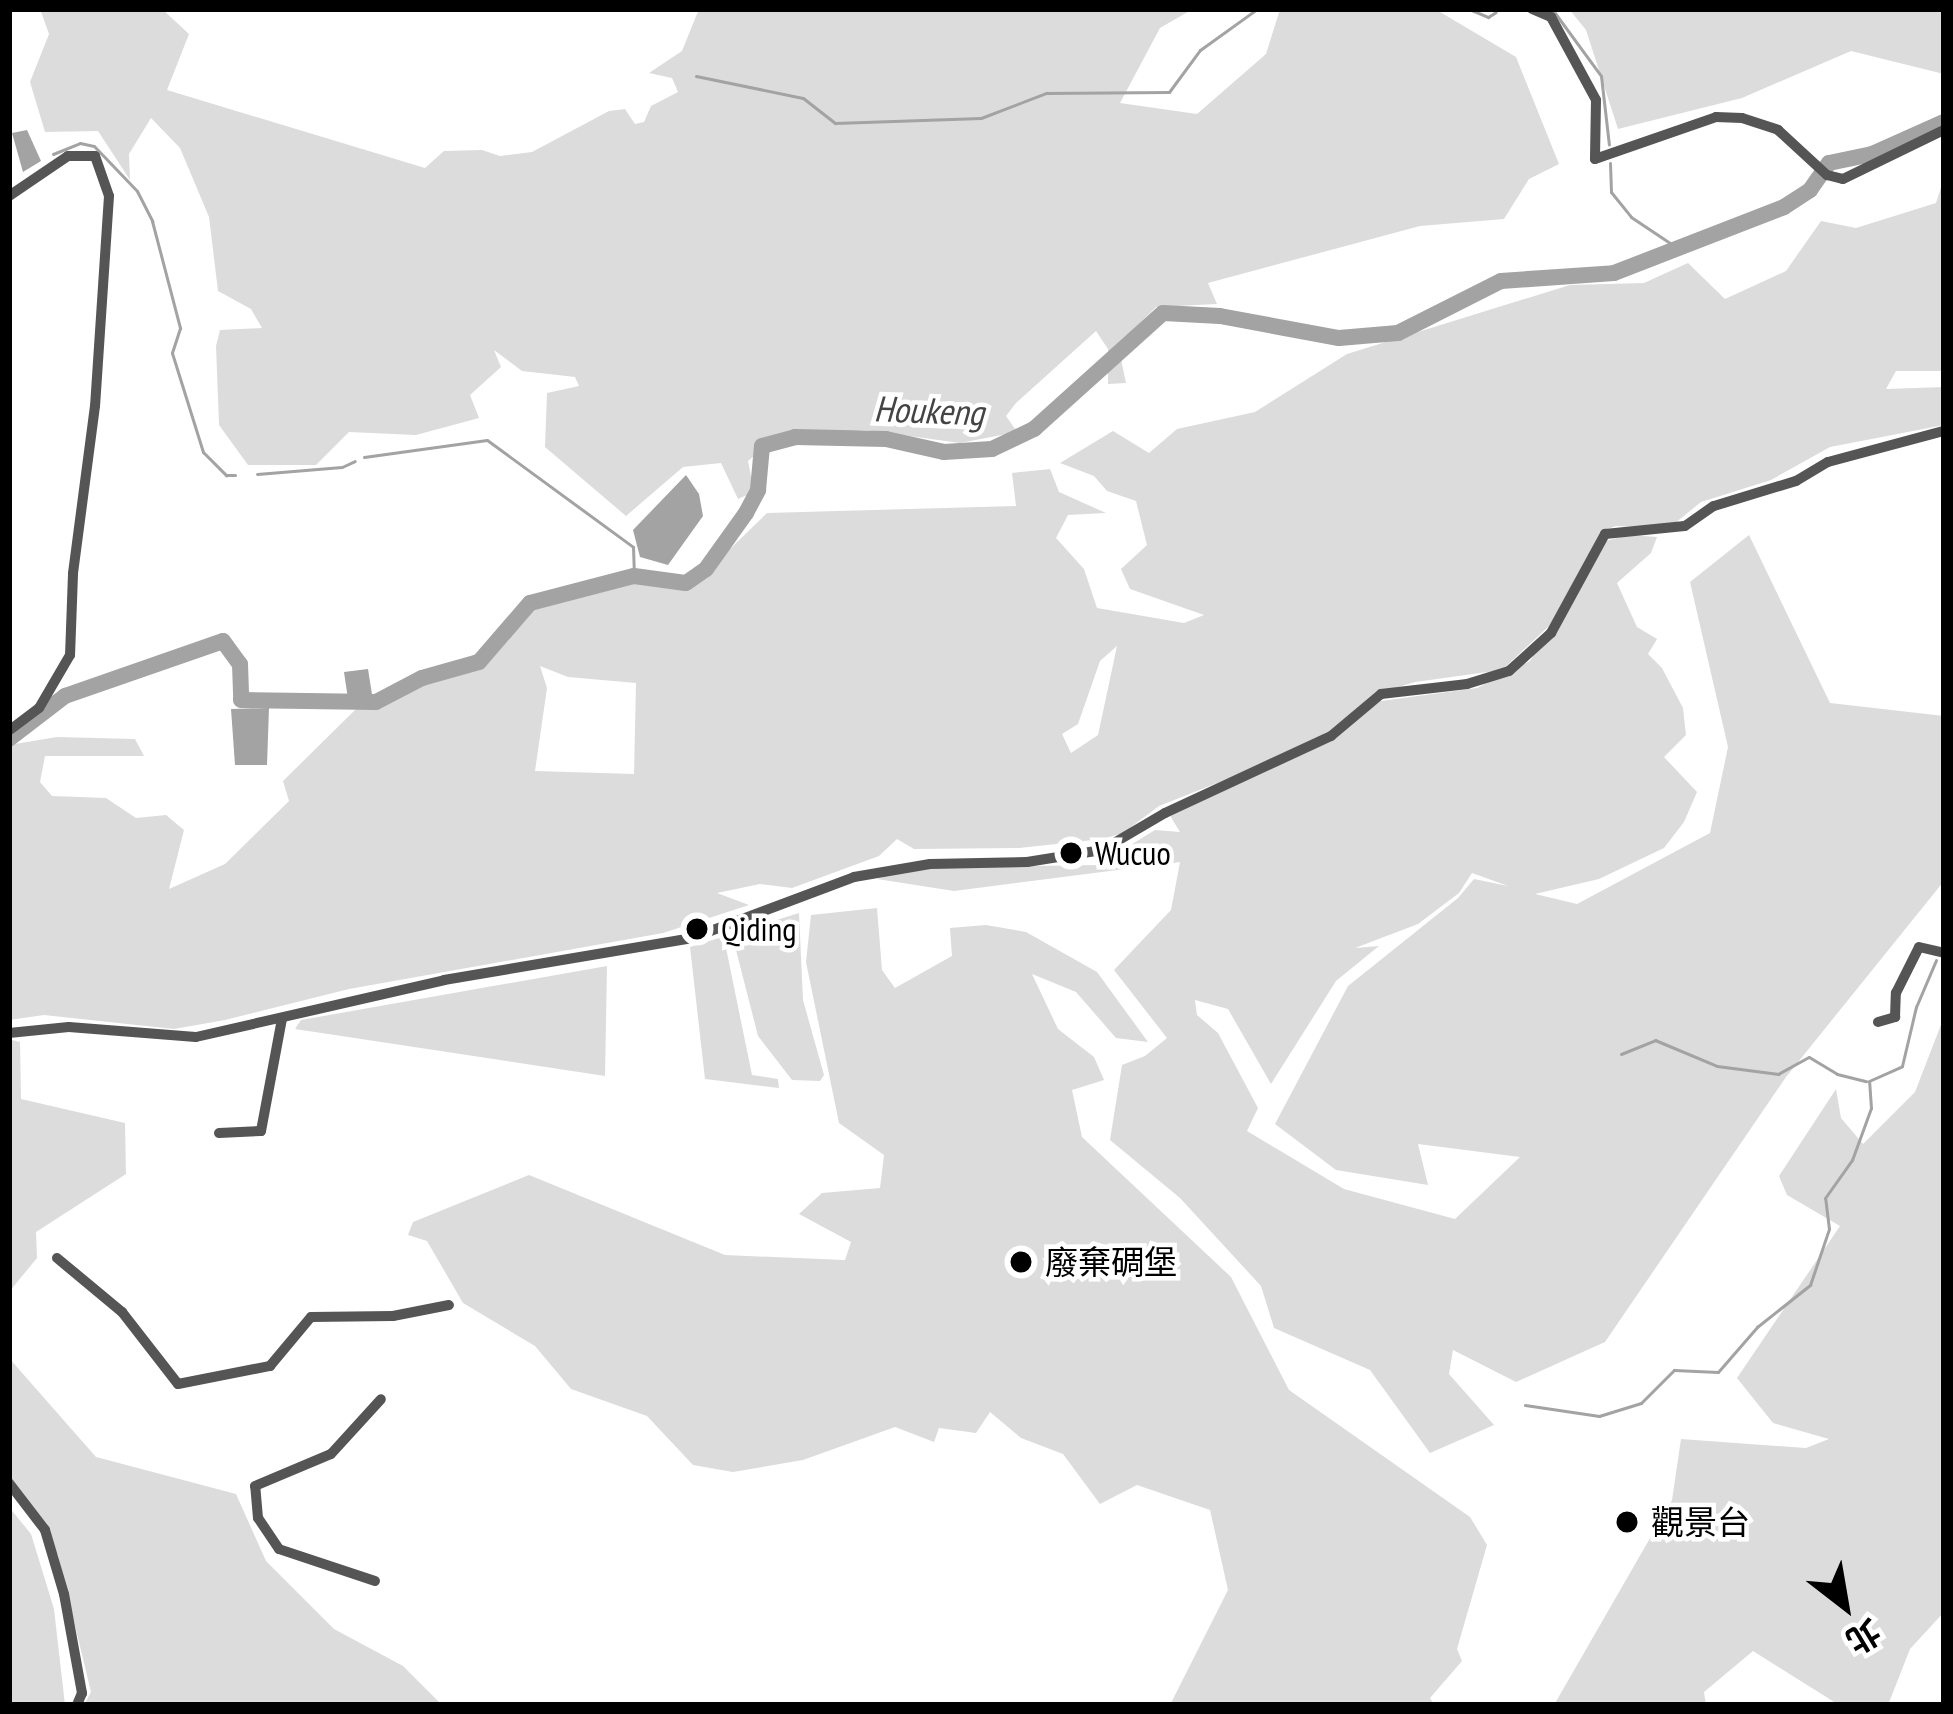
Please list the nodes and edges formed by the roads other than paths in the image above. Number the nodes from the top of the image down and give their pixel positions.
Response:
1 (1532, 9) edge
2 (1944, 130) edge
3 (9, 196) edge
4 (1944, 431) edge
5 (9, 731) edge
6 (1944, 953) edge
7 (282, 1018) junction
8 (1878, 1022) dead end
9 (9, 1033) edge
10 (219, 1133) dead end
11 (57, 1258) dead end
12 (449, 1305) dead end
13 (381, 1399) dead end
14 (9, 1483) edge
15 (375, 1581) dead end
16 (77, 1705) edge

1 - 2 street
3 - 5 street
4 - 7 street
6 - 8 street
7 - 9 street
7 - 10 street
11 - 12 street
13 - 15 street
14 - 16 street

